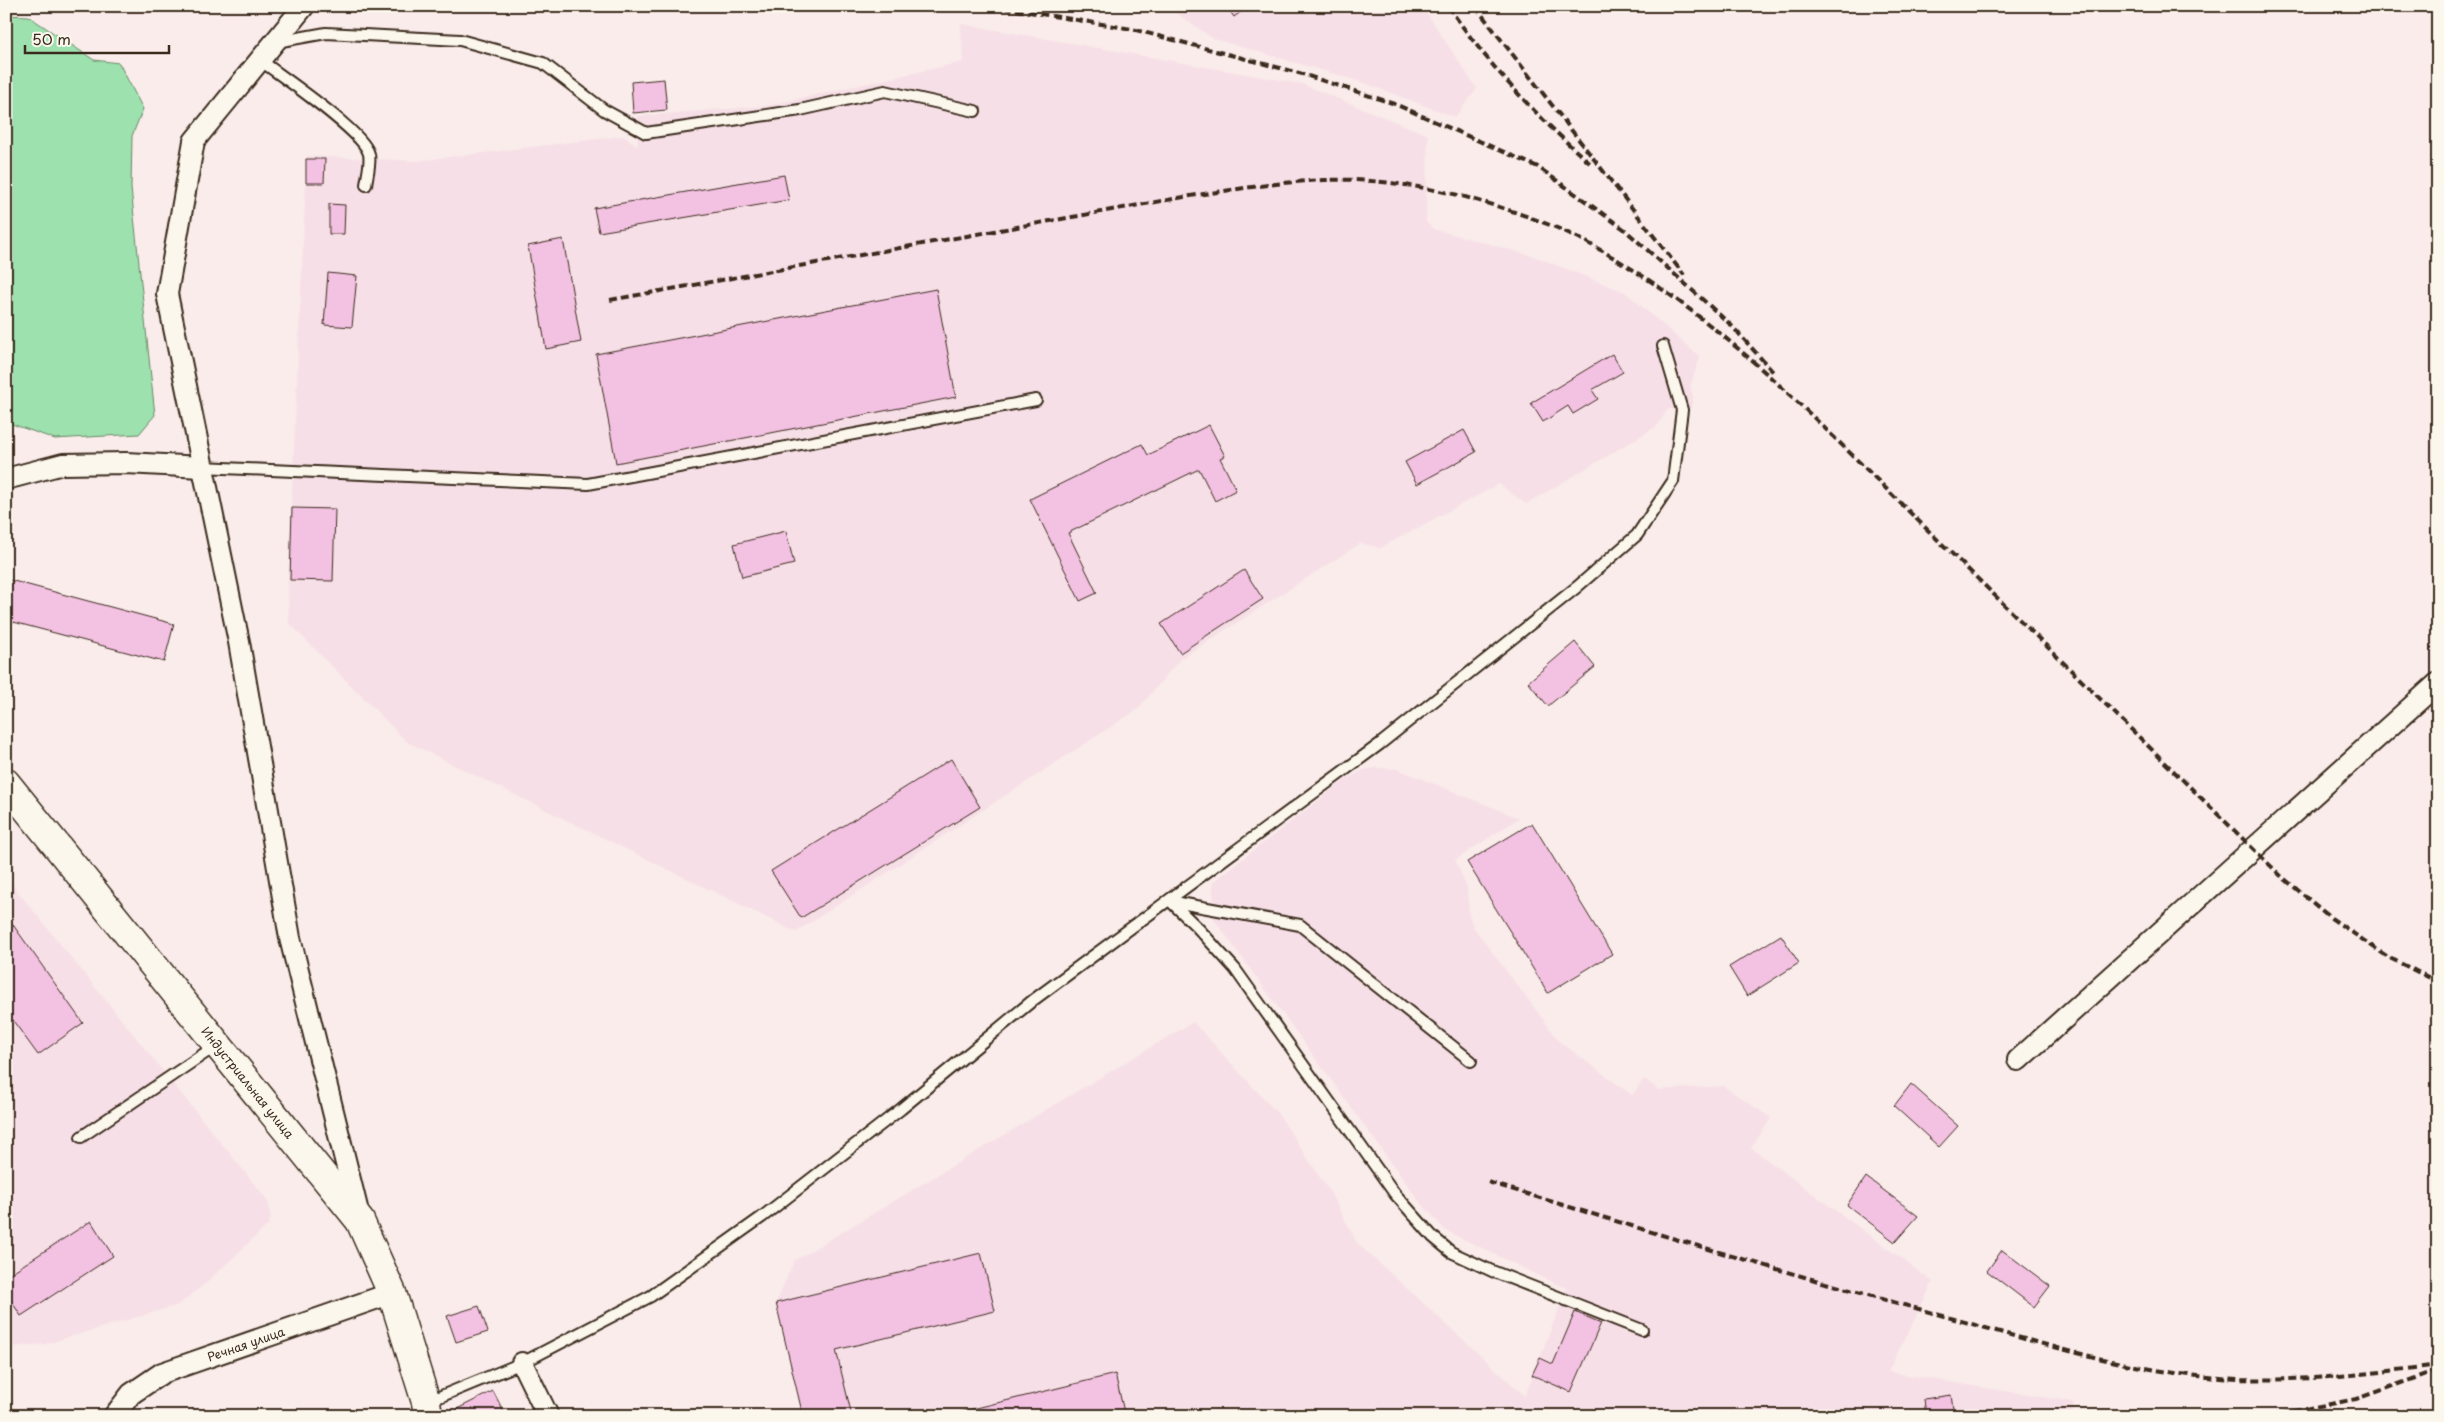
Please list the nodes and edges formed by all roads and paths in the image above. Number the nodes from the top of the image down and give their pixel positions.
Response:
1 (304, 6) edge
2 (274, 43) junction
3 (260, 60) junction
4 (975, 111) dead end
5 (366, 185) dead end
6 (1663, 346) dead end
7 (1036, 400) dead end
8 (202, 466) junction
9 (6, 479) edge
10 (2438, 683) edge
11 (6, 783) edge
12 (1168, 900) junction
13 (218, 1045) junction
14 (2018, 1060) dead end
15 (1471, 1061) dead end
16 (81, 1137) dead end
17 (360, 1221) junction
18 (392, 1293) junction
19 (1642, 1330) dead end
20 (522, 1362) junction
21 (427, 1409) edge
22 (114, 1416) edge
23 (548, 1416) edge

1 - 2 street
2 - 3 street
2 - 4 lane
3 - 5 lane
3 - 8 street
6 - 12 lane
7 - 8 lane
8 - 9 street
8 - 17 street
10 - 14 street
11 - 13 main road, Индустриальная улица
12 - 15 lane
12 - 19 lane
12 - 20 lane
13 - 16 lane
13 - 17 main road, Индустриальная улица
17 - 18 main road, Индустриальная улица
18 - 21 main road, Индустриальная улица
18 - 22 street, Речная улица
20 - 21 lane
20 - 23 street

